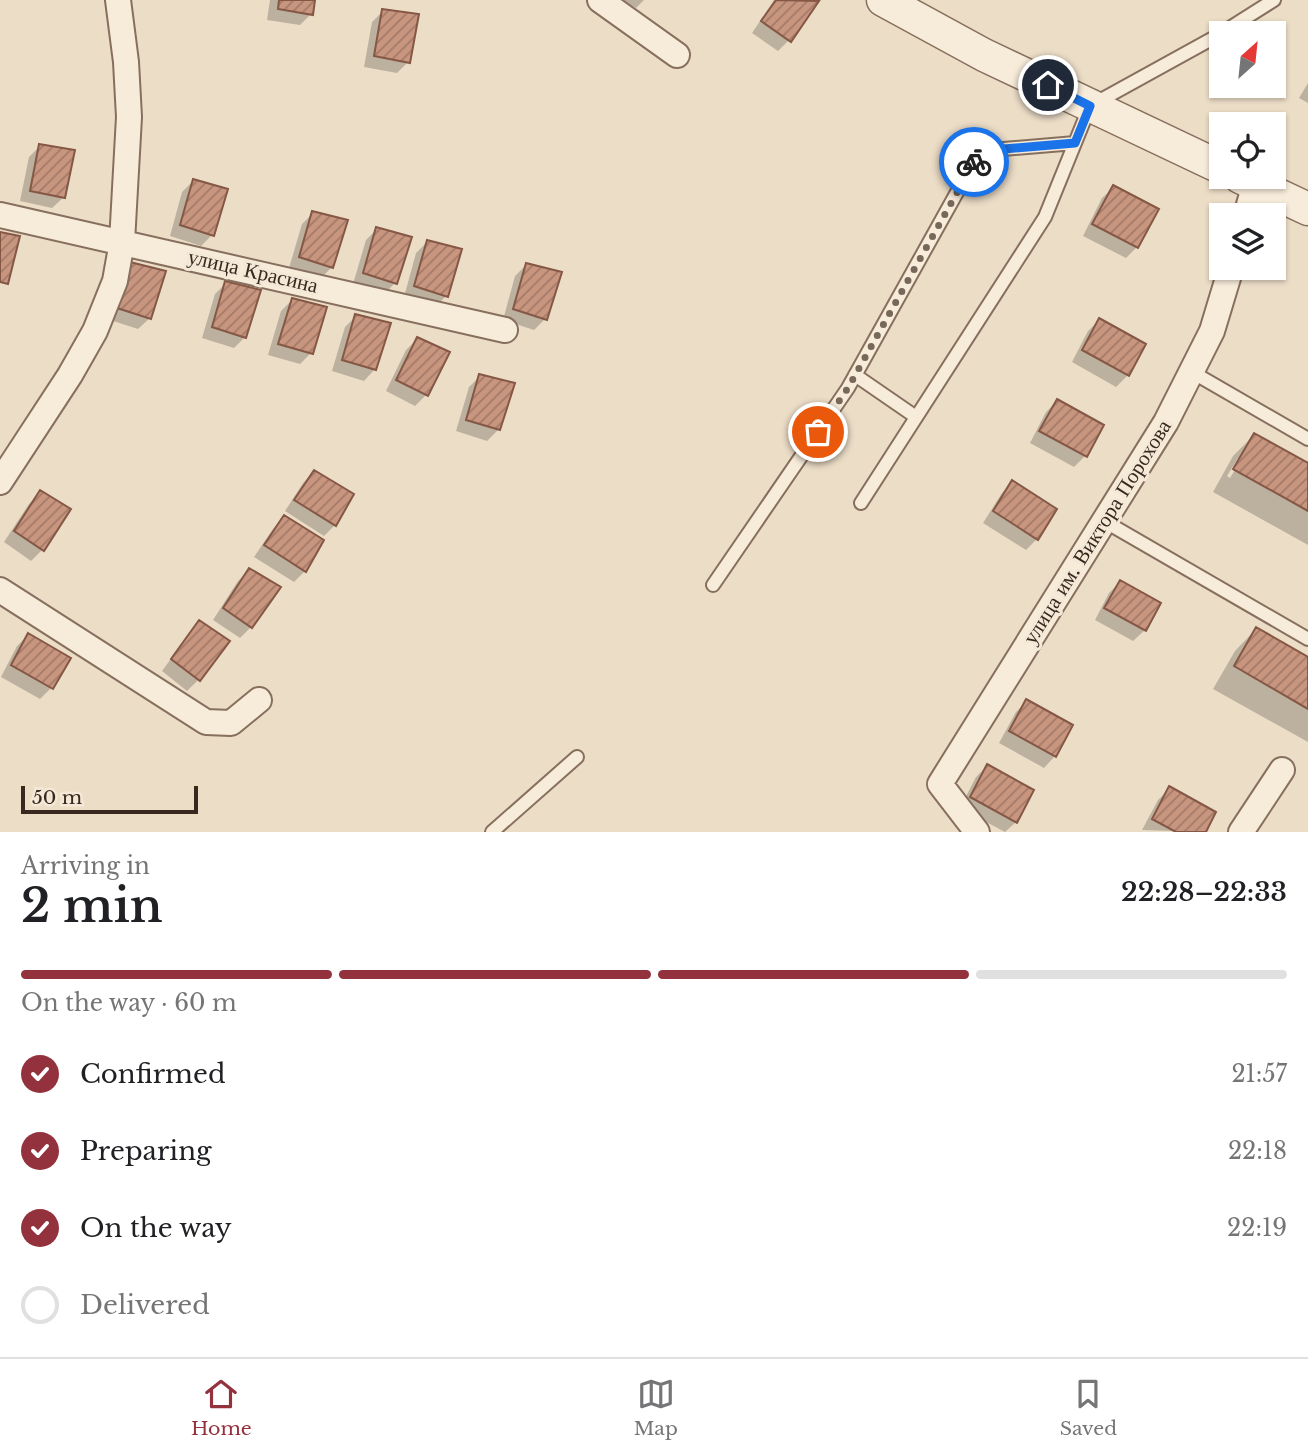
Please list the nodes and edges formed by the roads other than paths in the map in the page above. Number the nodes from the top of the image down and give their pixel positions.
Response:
1 (118, 0) edge
2 (600, 0) edge
3 (883, 0) edge
4 (1274, 0) edge
5 (677, 55) dead end
6 (1090, 106) junction
7 (1075, 143) junction
8 (1209, 162) edge
9 (1267, 189) edge
10 (1308, 209) edge
11 (0, 215) edge
12 (122, 242) junction
13 (1227, 280) edge
14 (505, 330) dead end
15 (1192, 372) junction
16 (855, 375) junction
17 (916, 416) junction
18 (1308, 439) edge
19 (0, 482) edge
20 (861, 503) dead end
21 (1104, 522) junction
22 (713, 585) dead end
23 (0, 590) edge
24 (1308, 639) edge
25 (259, 700) dead end
26 (577, 757) dead end
27 (1282, 770) dead end
28 (492, 832) edge
29 (977, 832) edge
30 (1241, 832) edge

1 - 12 street
2 - 5 street
3 - 6 street
4 - 6 lane
6 - 7 lane
6 - 8 street
7 - 16 lane
7 - 17 lane
9 - 10 street
11 - 12 street, улица Красина
12 - 14 street, улица Красина
12 - 19 street
13 - 15 street, улица им. Виктора Порохова
15 - 18 lane
15 - 21 street, улица им. Виктора Порохова
16 - 17 lane
16 - 22 lane
17 - 20 lane
21 - 24 lane
21 - 29 street, улица им. Виктора Порохова
23 - 25 street
26 - 28 lane
27 - 30 street

